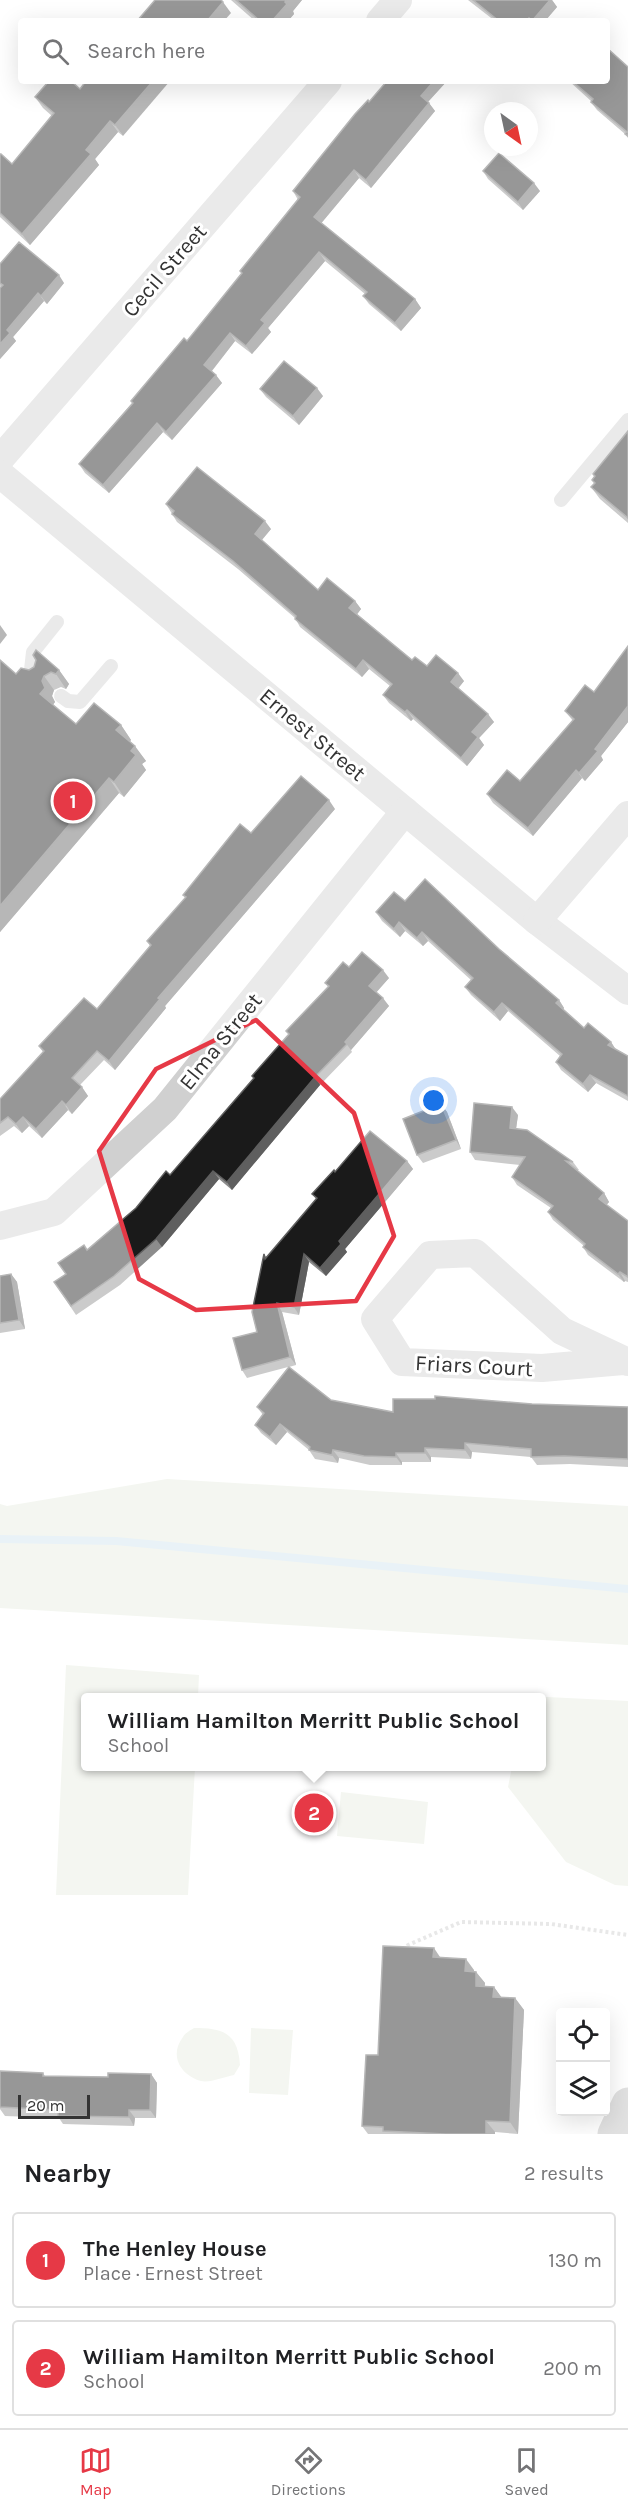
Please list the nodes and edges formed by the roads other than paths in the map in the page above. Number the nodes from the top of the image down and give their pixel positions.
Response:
1 (398, 0) edge
2 (383, 18) edge
3 (325, 84) edge
4 (628, 420) edge
5 (0, 459) edge
6 (0, 474) edge
7 (561, 500) dead end
8 (57, 622) dead end
9 (111, 666) dead end
10 (38, 676) edge
11 (61, 696) dead end
12 (405, 811) junction
13 (628, 815) edge
14 (537, 921) junction
15 (628, 991) edge
16 (0, 1226) edge
17 (625, 1361) edge
18 (628, 2104) edge
19 (614, 2134) edge

1 - 2 street
3 - 5 street, Cecil Street
4 - 7 lane
6 - 12 street, Ernest Street
8 - 10 lane
9 - 11 lane
12 - 14 street, Ernest Street
12 - 16 street, Elma Street
13 - 14 street
14 - 15 street, Ernest Street
17 - 17 street, Friars Court
18 - 19 main road

